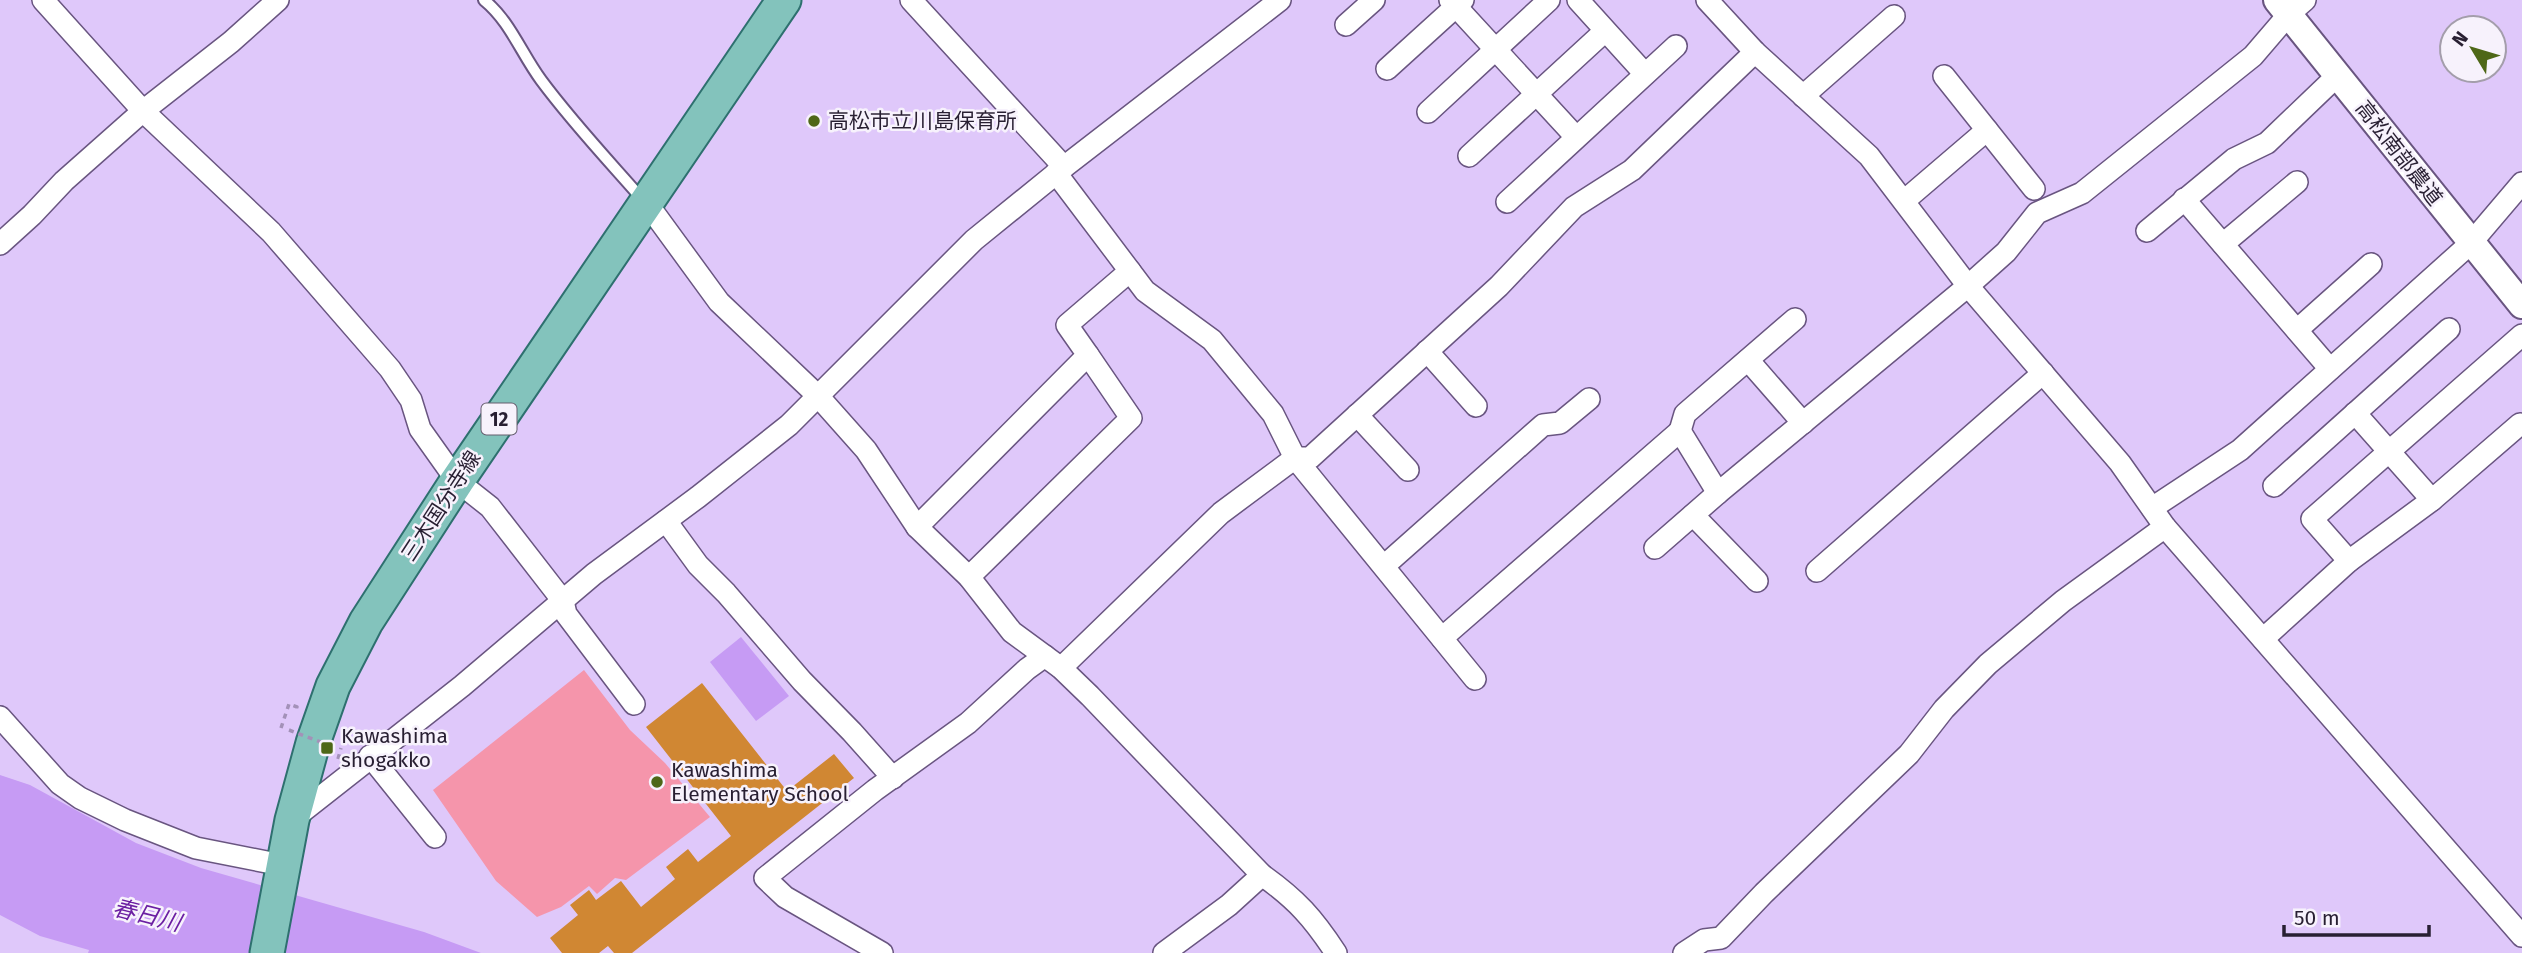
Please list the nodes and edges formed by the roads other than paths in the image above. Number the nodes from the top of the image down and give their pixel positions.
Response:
1 (43, 0) edge
2 (484, 0) edge
3 (785, 0) edge
4 (911, 0) edge
5 (1280, 0) edge
6 (1374, 0) edge
7 (1549, 0) edge
8 (1578, 0) edge
9 (1707, 0) edge
10 (273, 1) edge
11 (1456, 2) edge
12 (2291, 5) edge
13 (1894, 16) dead end
14 (1346, 25) dead end
15 (1605, 32) junction
16 (1676, 46) dead end
17 (1496, 50) junction
18 (1755, 52) junction
19 (1387, 69) dead end
20 (1645, 74) junction
21 (2338, 75) junction
22 (1944, 76) dead end
23 (1536, 94) junction
24 (1803, 96) junction
25 (143, 111) junction
26 (1428, 112) dead end
27 (1987, 130) junction
28 (1576, 137) junction
29 (1469, 156) dead end
30 (1060, 170) junction
31 (2297, 182) dead end
32 (2522, 183) edge
33 (2035, 189) dead end
34 (2184, 199) junction
35 (1903, 201) junction
36 (646, 202) junction
37 (1507, 202) dead end
38 (2147, 231) dead end
39 (2470, 243) junction
40 (0, 244) edge
41 (2223, 244) junction
42 (2371, 264) dead end
43 (1130, 271) junction
44 (1968, 286) junction
45 (2522, 304) edge
46 (1795, 319) dead end
47 (2449, 329) dead end
48 (2297, 330) junction
49 (2522, 335) edge
50 (1427, 351) junction
51 (1088, 355) junction
52 (1748, 360) junction
53 (2330, 369) junction
54 (2043, 373) junction
55 (818, 396) junction
56 (1589, 399) dead end
57 (1476, 406) dead end
58 (2355, 413) junction
59 (1357, 415) junction
60 (1803, 423) junction
61 (2520, 424) dead end
62 (1680, 431) junction
63 (2389, 452) junction
64 (1295, 458) junction
65 (1408, 470) dead end
66 (457, 481) junction
67 (2274, 485) dead end
68 (1718, 493) junction
69 (2432, 500) junction
70 (2152, 508) junction
71 (1693, 515) junction
72 (666, 521) junction
73 (917, 527) junction
74 (2165, 527) junction
75 (1655, 548) dead end
76 (2349, 561) junction
77 (1384, 566) junction
78 (1817, 571) dead end
79 (969, 577) junction
80 (1757, 581) dead end
81 (563, 601) junction
82 (1442, 638) junction
83 (2263, 639) junction
84 (1053, 662) junction
85 (1475, 679) dead end
86 (634, 704) dead end
87 (0, 717) edge
88 (370, 756) junction
89 (893, 778) junction
90 (292, 820) junction
91 (435, 837) dead end
92 (281, 868) junction
93 (1262, 875) junction
94 (2522, 936) edge
95 (1727, 945) edge
96 (267, 953) edge
97 (882, 953) edge
98 (1164, 953) edge
99 (1336, 953) edge
100 (1684, 953) edge

1 - 25 street
2 - 36 lane
3 - 36 main road, 三木国分寺線 / 12
4 - 30 street
5 - 30 street
6 - 14 street
7 - 17 street
8 - 15 street
9 - 18 street
10 - 25 street
11 - 17 street
11 - 19 street
12 - 21 street, 高松南部農道
12 - 44 street
13 - 24 street
15 - 20 street
15 - 23 street
16 - 20 street
17 - 23 street
17 - 26 street
18 - 24 street
18 - 50 street
20 - 28 street
21 - 34 street
21 - 39 street, 高松南部農道
22 - 27 street
23 - 28 street
23 - 29 street
24 - 35 street
25 - 40 street
25 - 66 street
27 - 33 street
27 - 35 street
28 - 37 street
30 - 43 street
30 - 55 street
31 - 41 street
32 - 39 street
34 - 38 street
34 - 41 street
35 - 44 street
36 - 55 street
36 - 66 main road, 三木国分寺線 / 12
39 - 45 street, 高松南部農道
39 - 53 street
41 - 48 street
42 - 48 street
43 - 51 street
43 - 64 street
44 - 54 street
44 - 60 street
46 - 52 street
47 - 58 street
48 - 53 street
49 - 63 street
50 - 57 street
50 - 59 street
51 - 73 street
51 - 79 street
52 - 60 street
52 - 62 street
53 - 70 street
54 - 70 street
54 - 78 street
55 - 72 street
55 - 73 street
56 - 77 street
58 - 63 street
58 - 67 street
59 - 64 street
59 - 65 street
60 - 68 street
61 - 69 street
62 - 68 street
62 - 82 street
63 - 69 street
63 - 76 street
64 - 77 street
64 - 84 street
66 - 81 street
66 - 90 main road, 三木国分寺線 / 12
68 - 71 street
69 - 76 street
70 - 74 street
71 - 75 street
71 - 80 street
72 - 81 street
72 - 89 street
73 - 79 street
74 - 83 street
74 - 95 street
76 - 83 street
77 - 82 street
79 - 84 street
81 - 86 street
81 - 88 street
82 - 85 street
83 - 94 street
84 - 89 street
84 - 93 street
87 - 92 street
88 - 90 street
88 - 91 street
89 - 97 street
90 - 92 main road, 三木国分寺線 / 12
92 - 96 main road, 三木国分寺線 / 12
93 - 98 street
93 - 99 street
95 - 100 street

